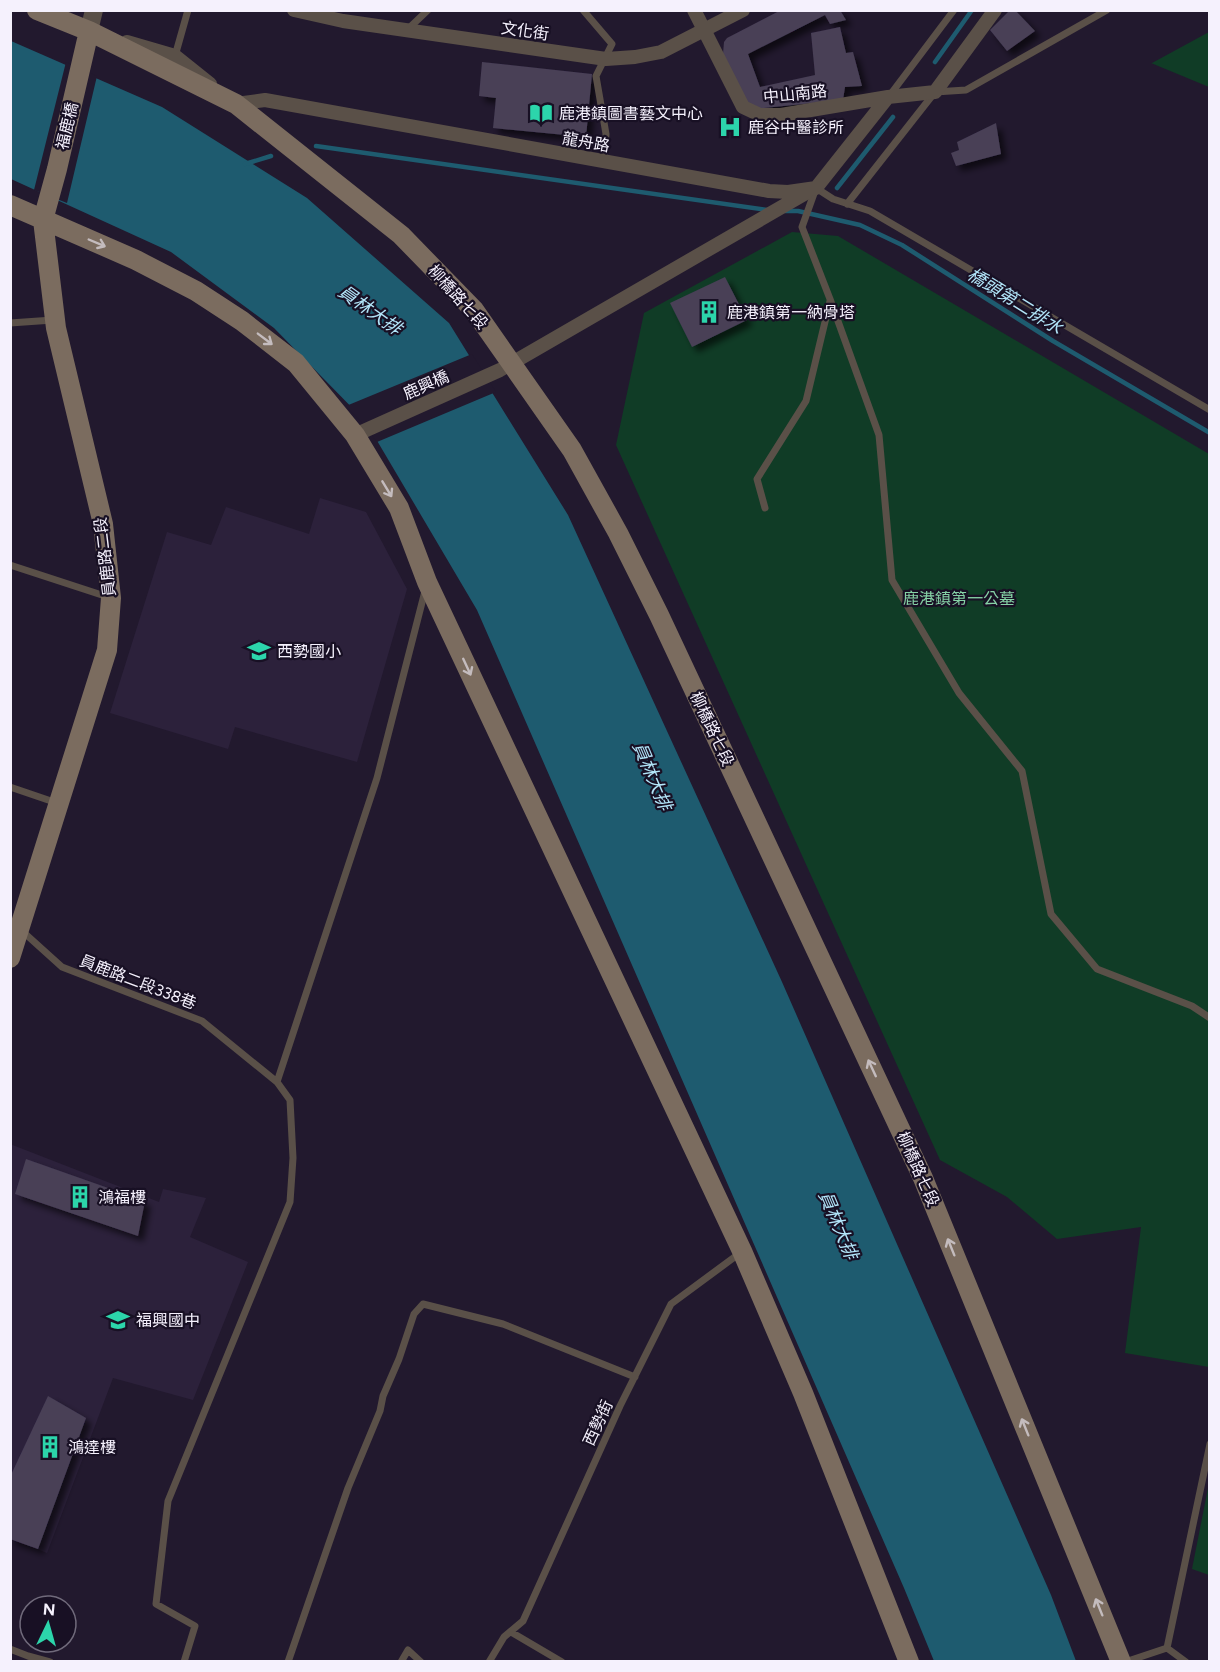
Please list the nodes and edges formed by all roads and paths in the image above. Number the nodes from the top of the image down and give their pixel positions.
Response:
1 (37, 10) edge
2 (94, 10) edge
3 (188, 10) edge
4 (294, 10) edge
5 (428, 10) edge
6 (583, 10) edge
7 (694, 10) edge
8 (743, 10) edge
9 (954, 10) edge
10 (995, 10) edge
11 (1107, 10) edge
12 (406, 30) junction
13 (89, 31) junction
14 (704, 32) junction
15 (175, 56) junction
16 (606, 59) junction
17 (935, 93) junction
18 (888, 97) junction
19 (236, 104) junction
20 (604, 162) junction
21 (814, 192) junction
22 (847, 204) junction
23 (10, 206) edge
24 (10, 212) edge
25 (43, 220) junction
26 (830, 299) junction
27 (55, 319) junction
28 (10, 322) edge
29 (506, 367) junction
30 (1209, 410) edge
31 (360, 433) junction
32 (765, 508) dead end
33 (10, 565) edge
34 (427, 582) junction
35 (111, 598) junction
36 (10, 787) edge
37 (60, 804) junction
38 (19, 928) junction
39 (10, 958) edge
40 (1209, 1018) edge
41 (277, 1082) junction
42 (742, 1251) junction
43 (635, 1377) junction
44 (1209, 1444) edge
45 (511, 1632) junction
46 (1167, 1648) junction
47 (10, 1649) edge
48 (50, 1662) edge
49 (184, 1662) edge
50 (288, 1662) edge
51 (401, 1662) edge
52 (421, 1662) edge
53 (489, 1662) edge
54 (562, 1662) edge
55 (909, 1662) edge
56 (1123, 1662) edge
57 (1186, 1662) edge

1 - 13 main road, 柳橋路七段
2 - 13 street
3 - 15 lane
4 - 12 street, 文化街
5 - 12 lane
6 - 16 lane
7 - 14 street, 中山南路
8 - 14 street, 文化街
9 - 18 lane
10 - 17 street
11 - 17 lane
12 - 16 street, 文化街
13 - 15 street
13 - 19 main road, 柳橋路七段
13 - 25 main road, 福鹿橋
14 - 16 street, 文化街
14 - 18 street, 中山南路
15 - 19 street
16 - 20 lane
17 - 18 street, 中山南路
17 - 22 lane
18 - 21 street
19 - 20 street, 龍舟路
19 - 29 main road, 柳橋路七段
20 - 21 street, 龍舟路
21 - 22 lane
21 - 26 lane
21 - 29 street, 鹿興橋
22 - 30 lane
23 - 25 main road
24 - 25 lane
25 - 27 main road, 員鹿路二段
25 -> 31 main road
26 - 32 lane
26 - 40 lane
27 - 28 lane
27 - 35 main road, 員鹿路二段
29 - 31 street, 鹿興橋
56 -> 29 main road, 柳橋路七段
31 -> 34 main road
33 - 35 lane
34 - 41 lane
34 -> 42 main road
35 - 37 main road, 員鹿路二段
36 - 37 lane
37 - 38 main road, 員鹿路二段
38 - 39 main road, 員鹿路二段
38 - 41 lane, 員鹿路二段338巷
41 - 49 lane
42 - 43 lane, 西勢街
42 - 55 main road
43 - 45 lane, 西勢街
43 - 50 lane
44 - 46 lane
45 - 53 lane, 西勢街
45 - 54 lane
46 - 56 lane
46 - 57 lane
47 - 48 lane
51 - 52 lane

